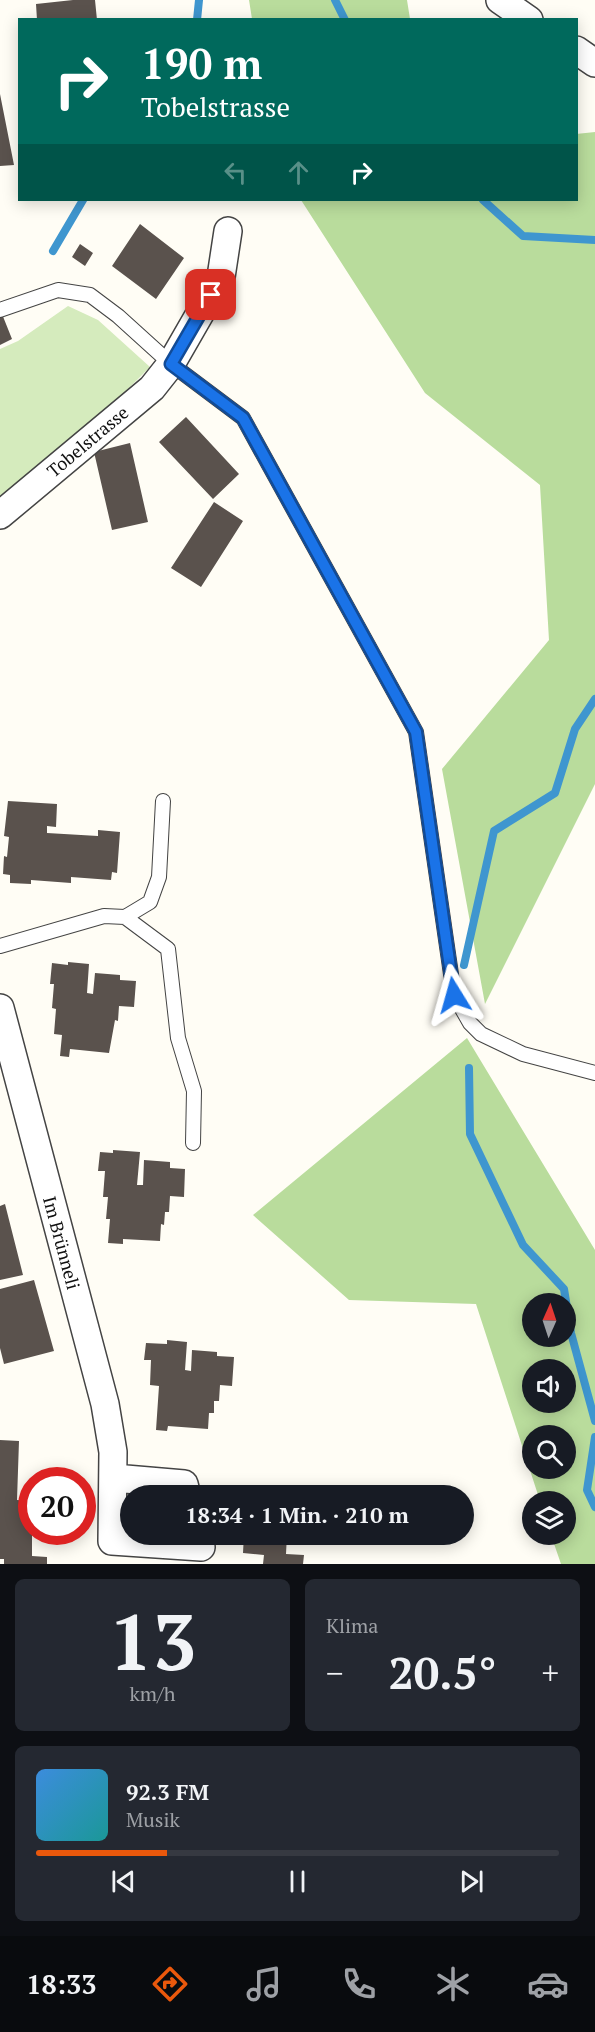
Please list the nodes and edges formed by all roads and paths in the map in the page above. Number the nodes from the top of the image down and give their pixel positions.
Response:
1 (500, 0) edge
2 (526, 18) edge
3 (578, 51) edge
4 (595, 63) edge
5 (228, 231) dead end
6 (0, 310) edge
7 (171, 364) junction
8 (0, 515) edge
9 (163, 801) dead end
10 (125, 917) junction
11 (0, 946) edge
12 (0, 1008) edge
13 (595, 1073) edge
14 (194, 1143) dead end
15 (114, 1478) junction
16 (184, 1485) edge
17 (120, 1542) edge
18 (171, 1545) edge
19 (201, 1545) edge

1 - 2 street
3 - 4 street
5 - 7 street, Tobelstrasse
6 - 7 lane
7 - 8 street, Tobelstrasse
7 - 13 lane
9 - 10 lane
10 - 11 lane
10 - 14 lane
12 - 15 street, Im Brünneli
15 - 16 street
15 - 17 street, Im Brünneli
18 - 19 street, Im Brünneli

